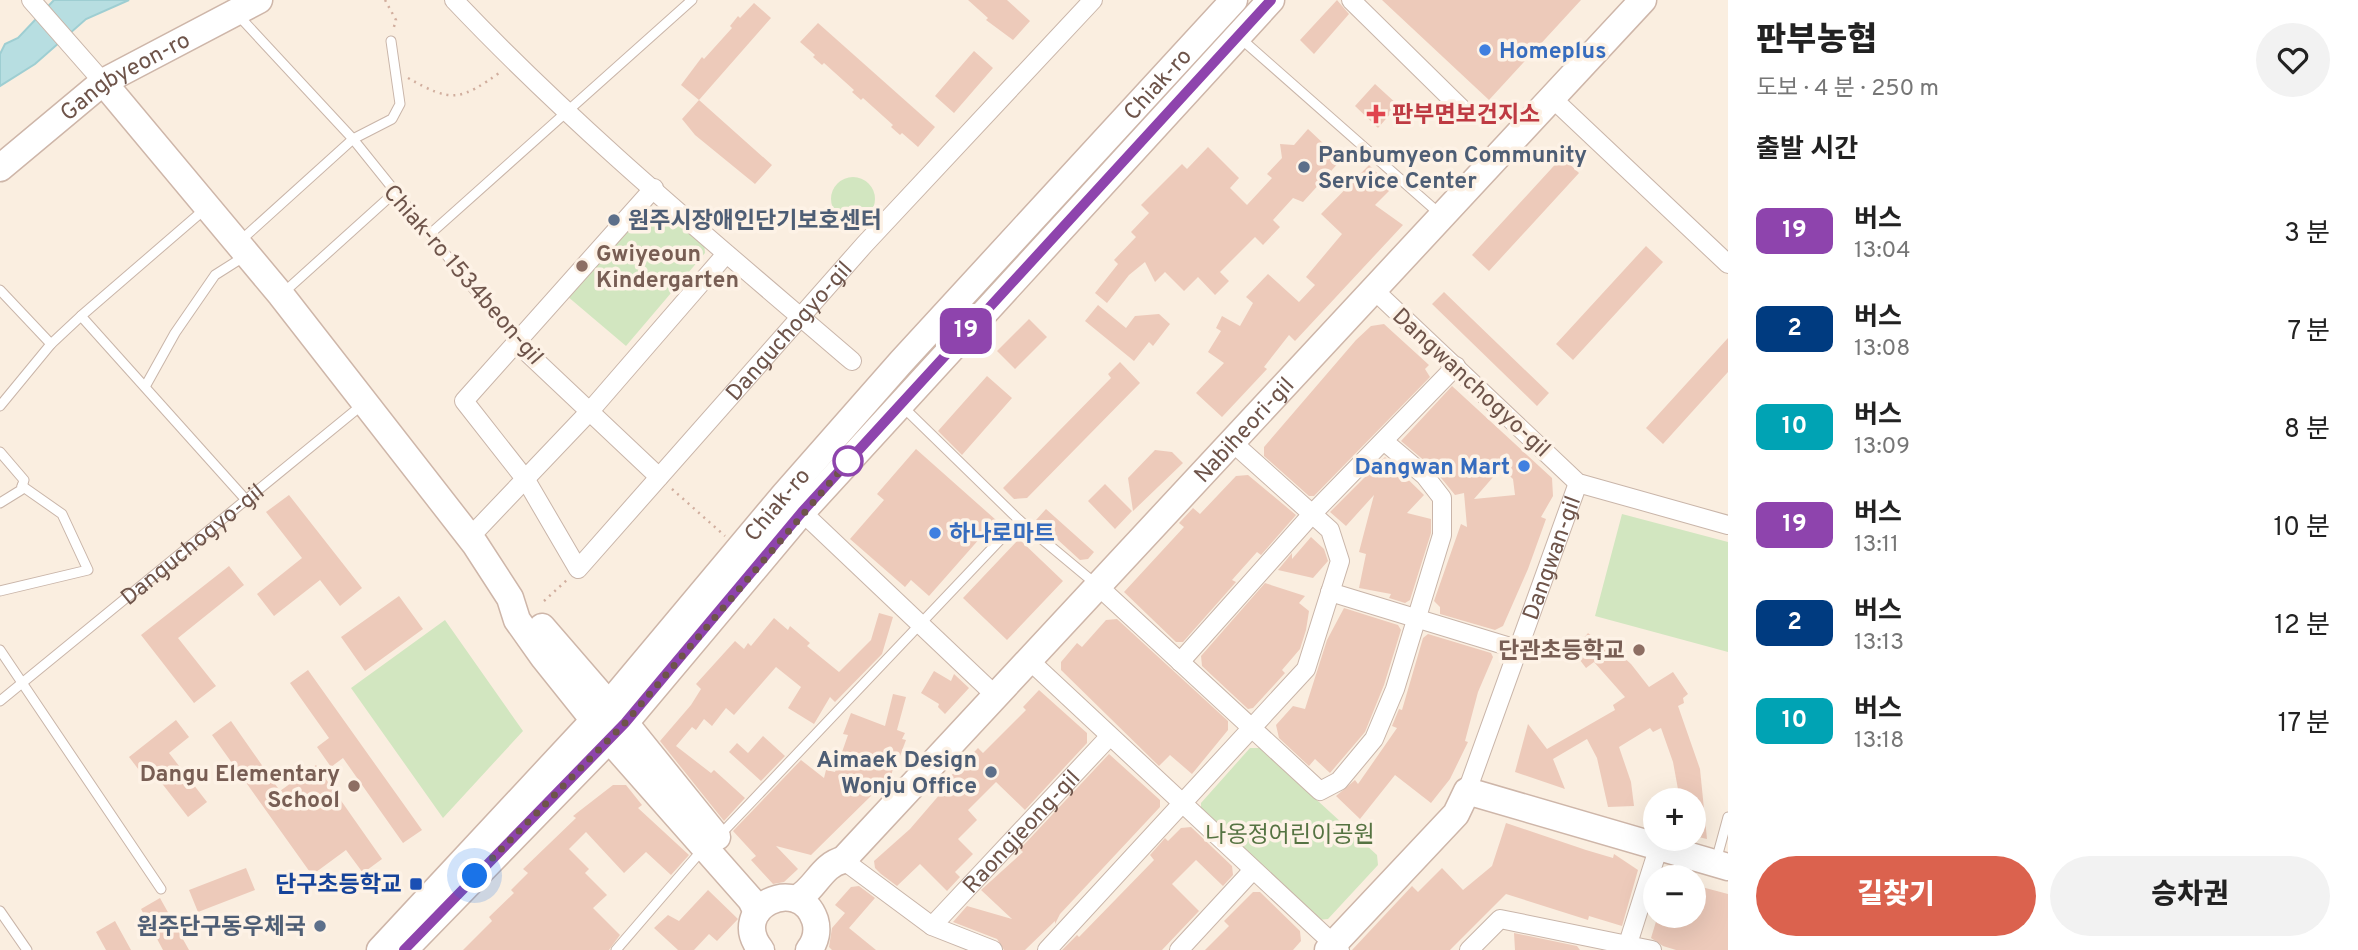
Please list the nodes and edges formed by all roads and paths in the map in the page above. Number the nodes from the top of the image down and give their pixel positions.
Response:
1 (31, 0) edge
2 (259, 0) edge
3 (385, 0) edge
4 (454, 0) edge
5 (692, 0) edge
6 (1093, 0) edge
7 (1234, 0) edge
8 (1271, 0) edge
9 (1351, 0) edge
10 (1643, 0) edge
11 (235, 12) junction
12 (396, 20) dead end
13 (1238, 36) junction
14 (391, 41) dead end
15 (514, 63) junction
16 (396, 71) junction
17 (96, 74) junction
18 (1552, 99) junction
19 (569, 111) junction
20 (1468, 115) dead end
21 (353, 139) junction
22 (0, 168) edge
23 (653, 188) junction
24 (394, 193) junction
25 (206, 208) junction
26 (1442, 216) junction
27 (430, 234) junction
28 (242, 249) junction
29 (726, 254) junction
30 (1728, 264) edge
31 (0, 290) edge
32 (1374, 290) junction
33 (281, 295) junction
34 (80, 316) junction
35 (800, 316) junction
36 (517, 343) junction
37 (51, 344) junction
38 (852, 361) dead end
39 (1456, 366) junction
40 (146, 385) junction
41 (363, 404) junction
42 (900, 404) junction
43 (0, 406) edge
44 (590, 411) junction
45 (1232, 442) junction
46 (1385, 442) junction
47 (0, 452) edge
48 (659, 477) junction
49 (526, 480) junction
50 (23, 483) junction
51 (1578, 483) junction
52 (247, 501) junction
53 (0, 503) edge
54 (793, 503) junction
55 (1313, 513) junction
56 (1019, 520) junction
57 (1728, 525) edge
58 (470, 537) junction
59 (739, 549) junction
60 (578, 569) junction
61 (1098, 586) junction
62 (0, 591) edge
63 (1330, 592) junction
64 (544, 601) dead end
65 (1416, 618) junction
66 (920, 622) junction
67 (1517, 649) junction
68 (0, 650) edge
69 (1029, 660) junction
70 (1180, 662) junction
71 (22, 684) junction
72 (996, 696) junction
73 (0, 701) edge
74 (609, 721) junction
75 (1250, 729) junction
76 (1109, 737) junction
77 (1467, 791) junction
78 (1181, 805) junction
79 (1728, 817) edge
80 (1643, 842) edge
81 (711, 843) junction
82 (1656, 851) edge
83 (1675, 851) edge
84 (843, 860) junction
85 (1722, 865) edge
86 (1253, 870) junction
87 (161, 889) dead end
88 (785, 906) junction
89 (0, 911) edge
90 (932, 926) junction
91 (415, 942) edge
92 (1627, 946) edge
93 (755, 947) edge
94 (1334, 948) edge
95 (812, 949) edge
96 (27, 950) edge
97 (380, 950) edge
98 (616, 950) edge
99 (993, 950) edge
100 (1047, 950) edge
101 (1179, 950) edge
102 (1469, 950) edge
103 (1652, 950) edge

1 - 17 street
2 - 11 street, Gangbyeon-ro
3 - 12 path
4 - 15 street
5 - 19 lane
6 - 35 street, Danguchogyo-gil
7 - 54 street, Chiak-ro
8 - 13 street, Chiak-ro
9 - 20 street
10 - 18 street, Nabiheori-gil
11 - 17 street, Gangbyeon-ro
11 - 21 lane, Chiak-ro 1534beon-gil
13 - 26 lane
13 - 42 street, Chiak-ro
14 - 16 lane
15 - 16 path
15 - 19 street
16 - 21 lane
17 - 22 street, Gangbyeon-ro
17 - 25 street
18 - 26 street, Nabiheori-gil
18 - 30 street
19 - 23 street
19 - 27 lane
21 - 24 lane, Chiak-ro 1534beon-gil
21 - 28 lane
23 - 29 street
23 - 36 street
24 - 27 lane, Chiak-ro 1534beon-gil
24 - 33 lane
25 - 28 street
25 - 34 lane
26 - 32 street, Nabiheori-gil
27 - 36 lane, Chiak-ro 1534beon-gil
28 - 33 street
28 - 40 lane
29 - 35 street
29 - 44 street
31 - 37 lane
32 - 39 street, Dangwanchogyo-gil
32 - 45 street, Nabiheori-gil
33 - 41 street
34 - 37 lane
34 - 40 lane
35 - 38 street
35 - 48 street, Danguchogyo-gil
36 - 44 street, Chiak-ro 1534beon-gil
36 - 49 street
37 - 43 lane
39 - 46 street
39 - 51 street, Dangwanchogyo-gil
40 - 52 lane
41 - 52 lane, Danguchogyo-gil
41 - 58 street
42 - 54 street, Chiak-ro
42 - 56 lane
44 - 48 street, Chiak-ro 1534beon-gil
44 - 49 street
45 - 55 street
45 - 61 street, Nabiheori-gil
46 - 55 street
46 - 65 street
47 - 50 lane
48 - 59 path
48 - 60 street, Danguchogyo-gil
49 - 58 street
49 - 60 street
50 - 53 lane
50 - 62 lane
51 - 57 street, Dangwanchogyo-gil
51 - 67 street, Dangwan-gil
52 - 71 lane, Danguchogyo-gil
54 - 59 street, Chiak-ro
54 - 66 street, Chiak-ro
54 - 74 street, Chiak-ro
55 - 63 street
55 - 70 street
56 - 61 lane
56 - 66 lane
58 - 74 street
59 - 74 street, Chiak-ro
60 - 64 path
61 - 69 street, Nabiheori-gil
61 - 70 street
63 - 65 street
63 - 75 street
65 - 67 street
65 - 75 street
66 - 72 street, Chiak-ro
66 - 81 lane
67 - 77 street, Dangwan-gil
68 - 71 lane
69 - 72 street, Nabiheori-gil
69 - 76 street
70 - 75 street
71 - 73 lane, Danguchogyo-gil
71 - 87 lane
72 - 84 street, Nabiheori-gil
74 - 81 street
74 - 91 street, Chiak-ro
74 - 97 street, Chiak-ro
75 - 78 street
76 - 78 street
76 - 90 street, Raongjeong-gil
77 - 80 street
77 - 94 street, Dangwan-gil
78 - 86 street
78 - 100 street
79 - 85 lane
81 - 88 street
81 - 98 lane
82 - 92 street
83 - 85 street
84 - 88 street, Nabiheori-gil
84 - 90 street
86 - 94 street
86 - 101 street
88 - 93 street
88 - 95 street
89 - 96 lane
90 - 99 street
92 - 102 street
92 - 103 street

